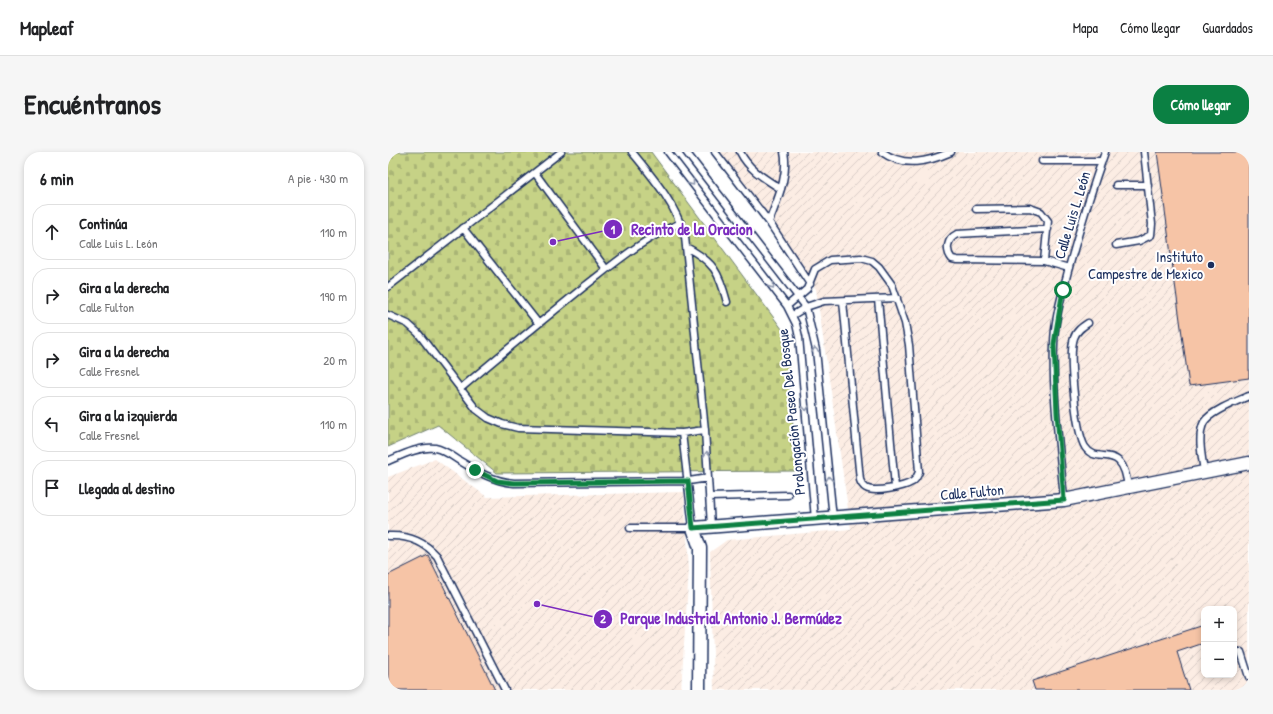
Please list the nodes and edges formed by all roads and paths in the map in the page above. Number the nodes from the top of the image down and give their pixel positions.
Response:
1 (561, 152) edge
2 (632, 152) edge
3 (668, 152) edge
4 (686, 152) edge
5 (715, 152) edge
6 (740, 152) edge
7 (784, 152) edge
8 (882, 152) edge
9 (951, 152) edge
10 (1105, 152) edge
11 (1144, 152) edge
12 (1042, 161) dead end
13 (1102, 161) junction
14 (535, 173) junction
15 (1116, 185) dead end
16 (1148, 185) junction
17 (781, 189) junction
18 (976, 209) dead end
19 (769, 222) junction
20 (681, 223) junction
21 (462, 228) junction
22 (1048, 229) junction
23 (1116, 245) dead end
24 (686, 247) junction
25 (1044, 261) junction
26 (1069, 268) junction
27 (606, 269) junction
28 (810, 284) junction
29 (388, 287) edge
30 (799, 298) junction
31 (897, 298) junction
32 (878, 299) junction
33 (843, 301) junction
34 (727, 302) dead end
35 (787, 306) junction
36 (806, 307) junction
37 (388, 315) edge
38 (793, 315) junction
39 (538, 323) junction
40 (1088, 323) dead end
41 (460, 389) junction
42 (1249, 396) edge
43 (705, 430) junction
44 (682, 433) junction
45 (388, 461) edge
46 (1249, 463) edge
47 (1204, 472) junction
48 (708, 478) junction
49 (688, 481) junction
50 (895, 487) junction
51 (1128, 488) junction
52 (788, 495) dead end
53 (709, 497) junction
54 (1064, 500) junction
55 (834, 518) junction
56 (815, 519) junction
57 (711, 526) junction
58 (630, 528) dead end
59 (693, 528) junction
60 (388, 536) edge
61 (700, 548) junction
62 (1241, 652) dead end
63 (1249, 677) edge
64 (505, 690) edge
65 (699, 690) edge

1 - 14 lane
2 - 20 lane
3 -> 35 lane, Prolongación Paseo Del Bosque
4 - 30 lane, Prolongación Paseo Del Bosque
5 - 19 lane
6 - 17 lane
7 - 17 lane
8 - 9 lane
10 - 13 lane, Calle Luis L. León
11 - 16 lane
12 - 13 lane
13 - 26 lane, Calle Luis L. León
14 - 21 lane
14 - 27 lane
15 - 16 lane
16 - 23 lane
17 - 19 lane
18 - 22 lane
19 - 28 lane
20 - 24 lane
20 - 27 lane
21 - 29 lane
21 - 39 lane
22 - 25 lane
22 - 25 lane
24 - 34 lane
24 - 43 lane
25 - 26 lane
26 - 54 lane, Calle Luis L. León
27 - 39 lane
28 - 30 lane
28 - 31 lane
30 - 35 lane
30 - 36 lane, Prolongación Paseo Del Bosque
31 - 32 lane
31 - 50 lane
32 - 33 lane
32 - 50 lane
33 - 36 lane
33 - 50 lane
35 - 38 lane, Prolongación Paseo Del Bosque
36 - 38 lane
55 -> 36 lane, Prolongación Paseo Del Bosque
37 - 41 lane
38 -> 56 lane, Prolongación Paseo Del Bosque
39 - 41 lane
40 - 51 lane
41 - 44 lane
42 - 47 lane
43 - 44 lane
48 -> 43 lane
44 - 49 lane
45 - 49 lane
46 - 47 street, Calle Fulton
47 - 51 street, Calle Fulton
48 - 49 lane
48 - 53 lane
49 - 59 lane
51 - 54 street, Calle Fulton
52 - 53 lane
53 - 57 lane
54 - 55 street, Calle Fulton
55 - 56 street, Calle Fulton
56 - 57 street, Calle Fulton
57 - 59 street, Calle Fulton
57 - 61 street
58 - 59 lane
59 - 61 street
60 - 64 lane
61 - 65 street
62 - 63 lane

